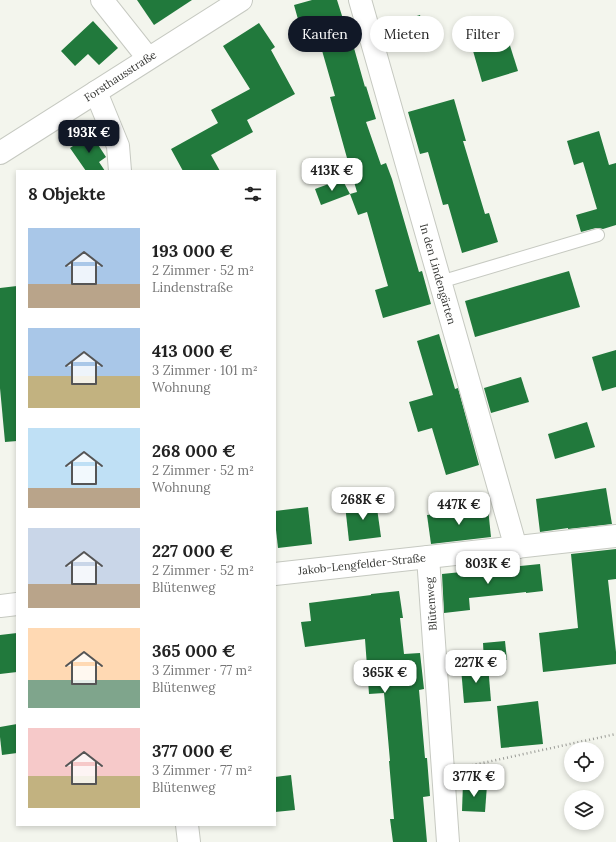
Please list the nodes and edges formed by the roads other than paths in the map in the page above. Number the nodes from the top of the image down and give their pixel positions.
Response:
1 (102, 0) edge
2 (241, 0) edge
3 (360, 0) edge
4 (148, 58) junction
5 (96, 92) junction
6 (0, 152) edge
7 (120, 170) edge
8 (598, 235) dead end
9 (440, 282) junction
10 (616, 536) edge
11 (516, 548) junction
12 (428, 557) junction
13 (276, 574) edge
14 (16, 604) edge
15 (0, 606) edge
16 (188, 826) edge
17 (189, 842) edge
18 (448, 842) edge

1 - 4 street
2 - 4 street, Forsthausstraße
3 - 9 street, In den Lindengärten
4 - 5 street, Forsthausstraße
5 - 6 street, Forsthausstraße
5 - 7 street
8 - 9 lane
9 - 11 street, In den Lindengärten
10 - 11 street, Jakob-Lengfelder-Straße
11 - 12 street, Jakob-Lengfelder-Straße
12 - 13 street, Jakob-Lengfelder-Straße
12 - 18 street, Blütenweg
14 - 15 street
16 - 17 street

